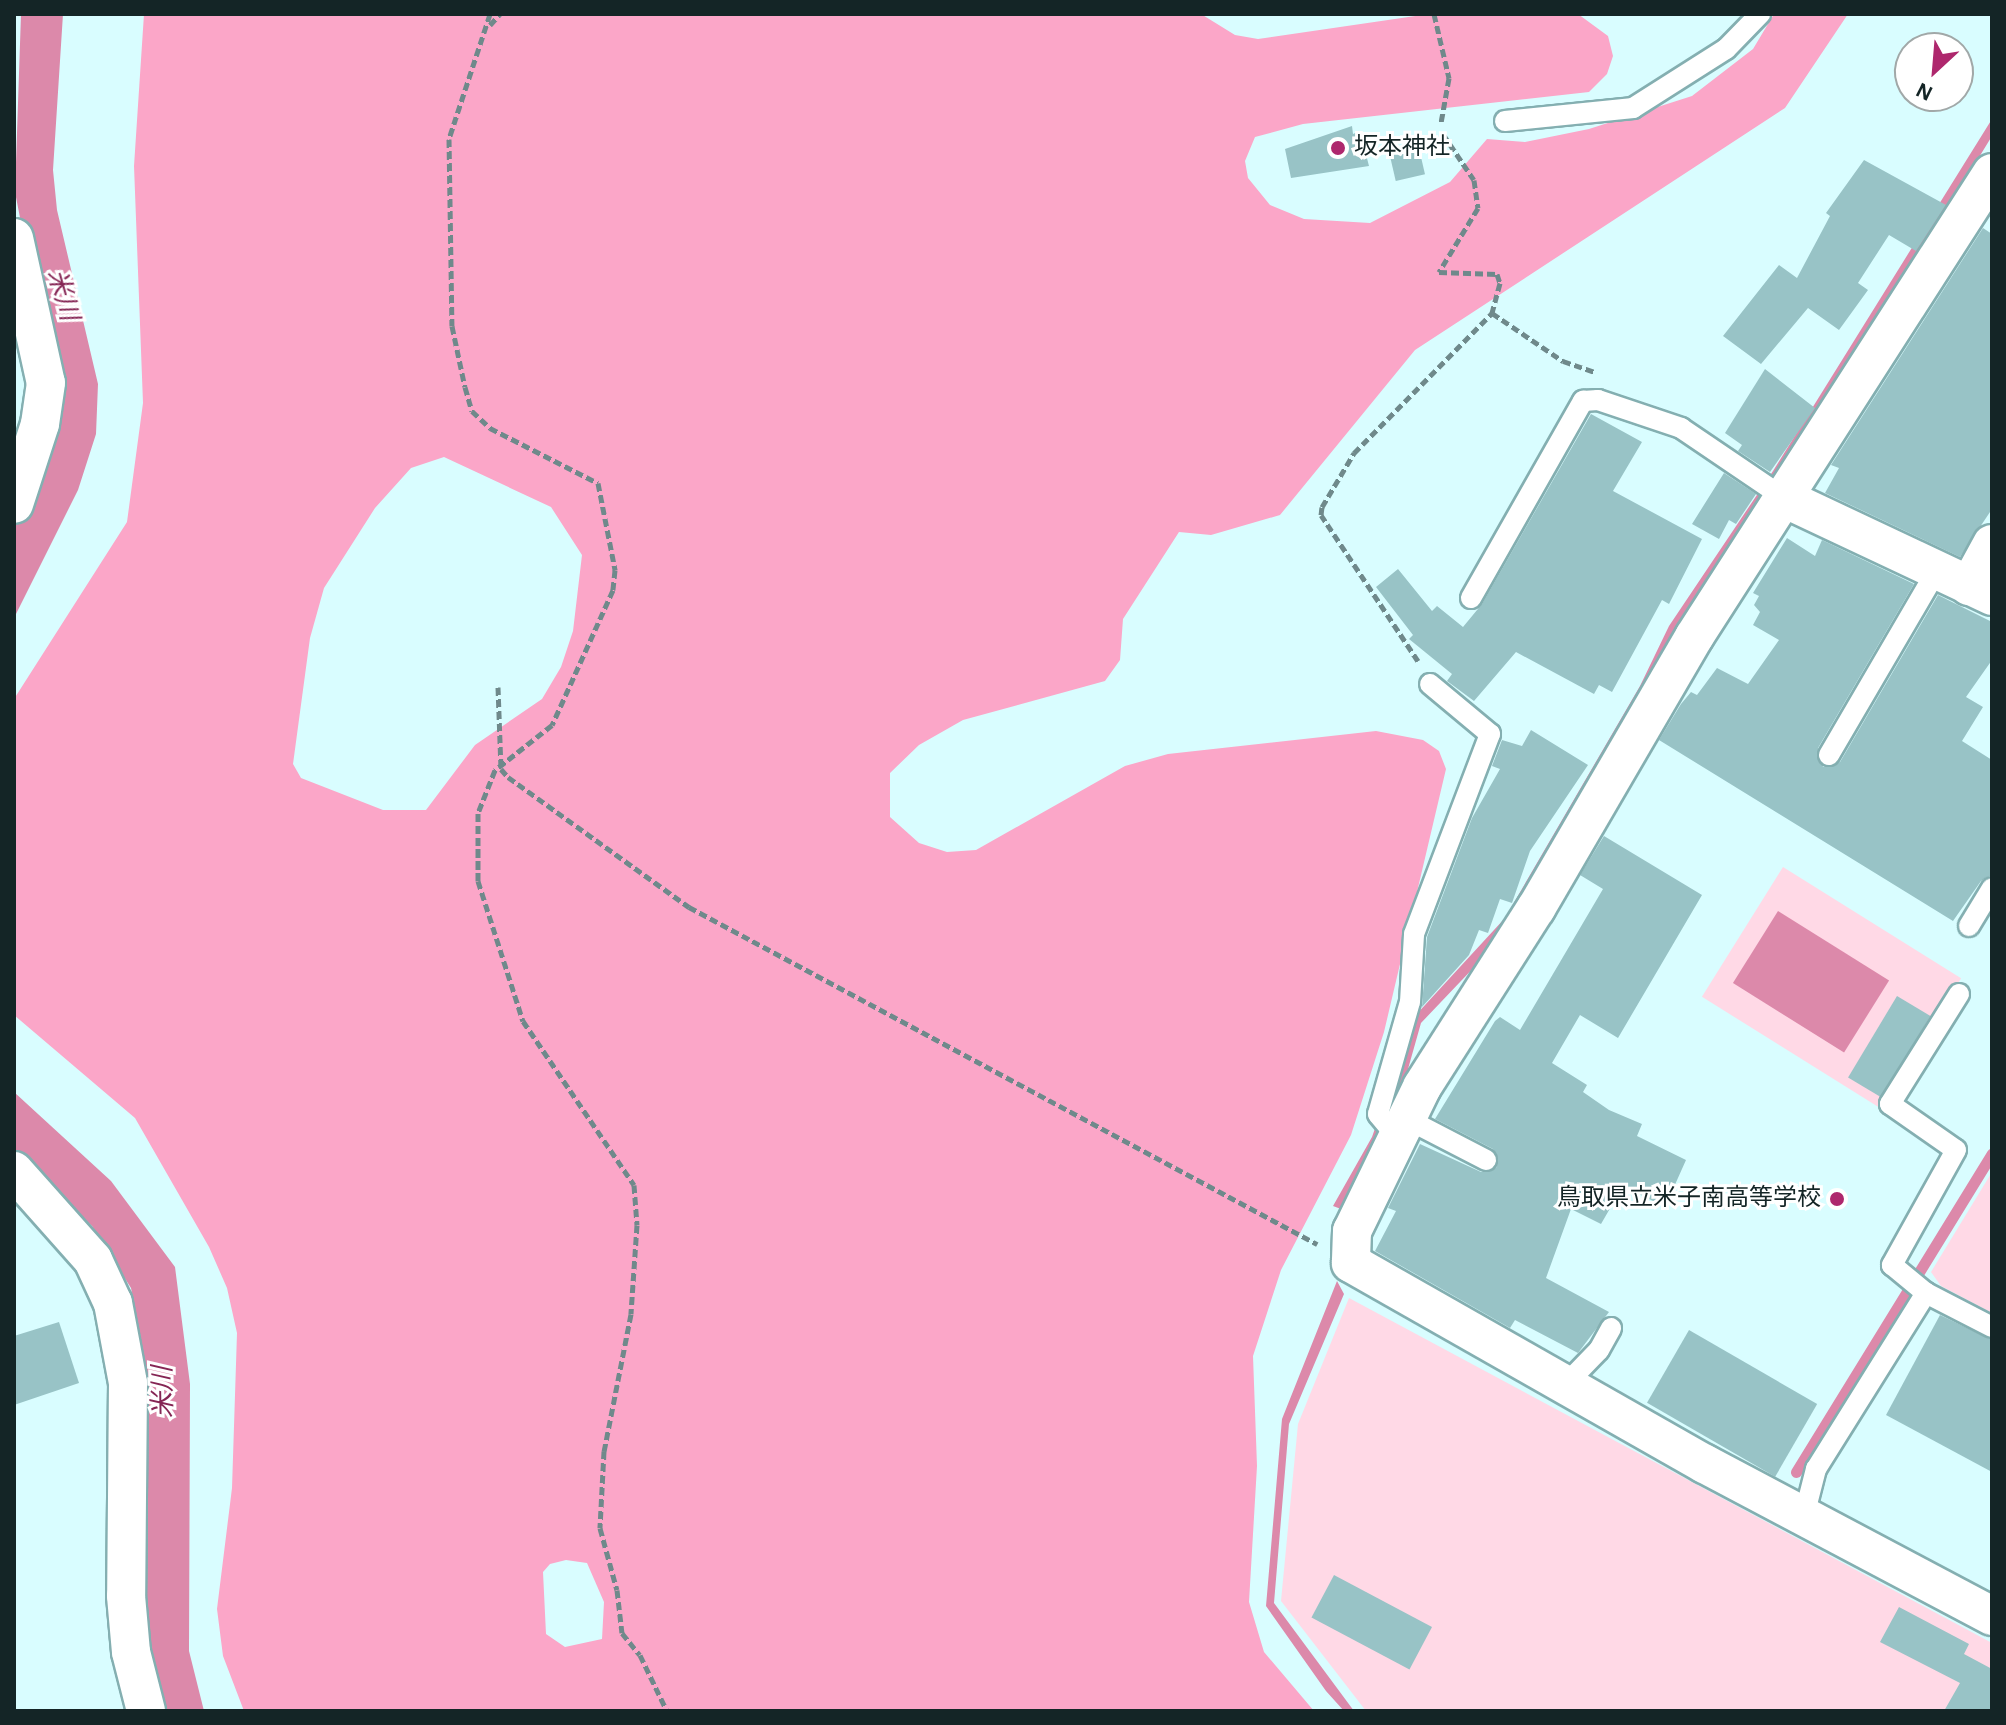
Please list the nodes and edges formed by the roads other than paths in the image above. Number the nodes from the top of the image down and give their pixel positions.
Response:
1 (1760, 14) edge
2 (1505, 121) dead end
3 (1992, 173) edge
4 (14, 238) edge
5 (1786, 499) junction
6 (14, 504) edge
7 (1992, 544) edge
8 (1966, 585) edge
9 (1471, 598) dead end
10 (1430, 684) road end
11 (1829, 755) dead end
12 (1992, 888) edge
13 (1969, 926) dead end
14 (1959, 994) dead end
15 (1402, 1128) junction
16 (1486, 1160) dead end
17 (16, 1176) edge
18 (1926, 1293) junction
19 (1992, 1327) edge
20 (1611, 1328) dead end
21 (1566, 1384) junction
22 (1804, 1516) junction
23 (1992, 1616) edge
24 (146, 1711) edge

1 - 2 lane
3 - 5 street
4 - 6 street
5 - 8 street
5 - 9 lane
5 - 15 street
7 - 8 street
8 - 11 lane
10 - 15 lane
12 - 13 lane
14 - 18 lane
15 - 16 lane
15 - 21 street
17 - 24 street
18 - 19 lane
18 - 22 lane
20 - 21 lane
21 - 22 street
22 - 23 street

